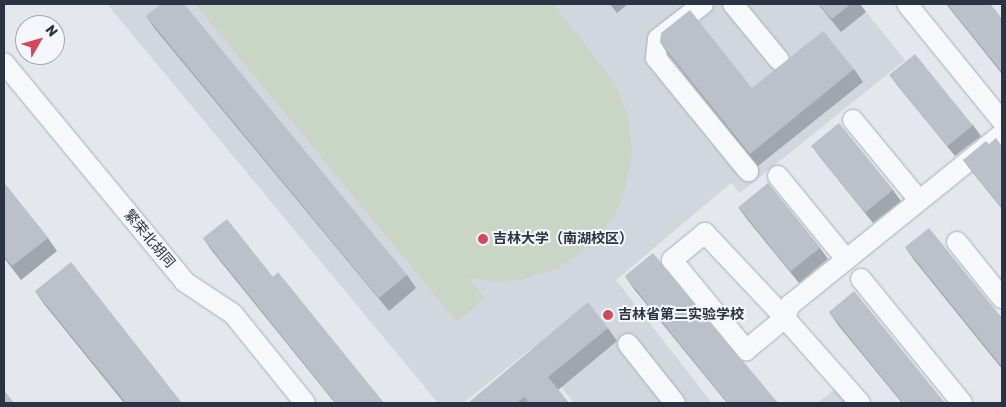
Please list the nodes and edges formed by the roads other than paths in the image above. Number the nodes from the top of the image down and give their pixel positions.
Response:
1 (703, 4) edge
2 (732, 4) edge
3 (907, 4) edge
4 (778, 60) dead end
5 (4, 63) edge
6 (853, 120) dead end
7 (1002, 121) edge
8 (1002, 134) edge
9 (748, 171) dead end
10 (778, 176) dead end
11 (919, 200) junction
12 (957, 242) dead end
13 (846, 259) junction
14 (861, 278) dead end
15 (1002, 298) edge
16 (785, 318) junction
17 (628, 344) dead end
18 (305, 403) edge
19 (675, 403) edge
20 (860, 403) edge
21 (962, 403) edge

1 - 9 street
2 - 4 street
3 - 7 street
5 - 18 street, 繁荣北胡同
6 - 11 street
8 - 11 street
10 - 13 street
11 - 13 street
12 - 15 street
13 - 16 street
14 - 21 street
16 - 16 street
16 - 20 street
17 - 19 street

